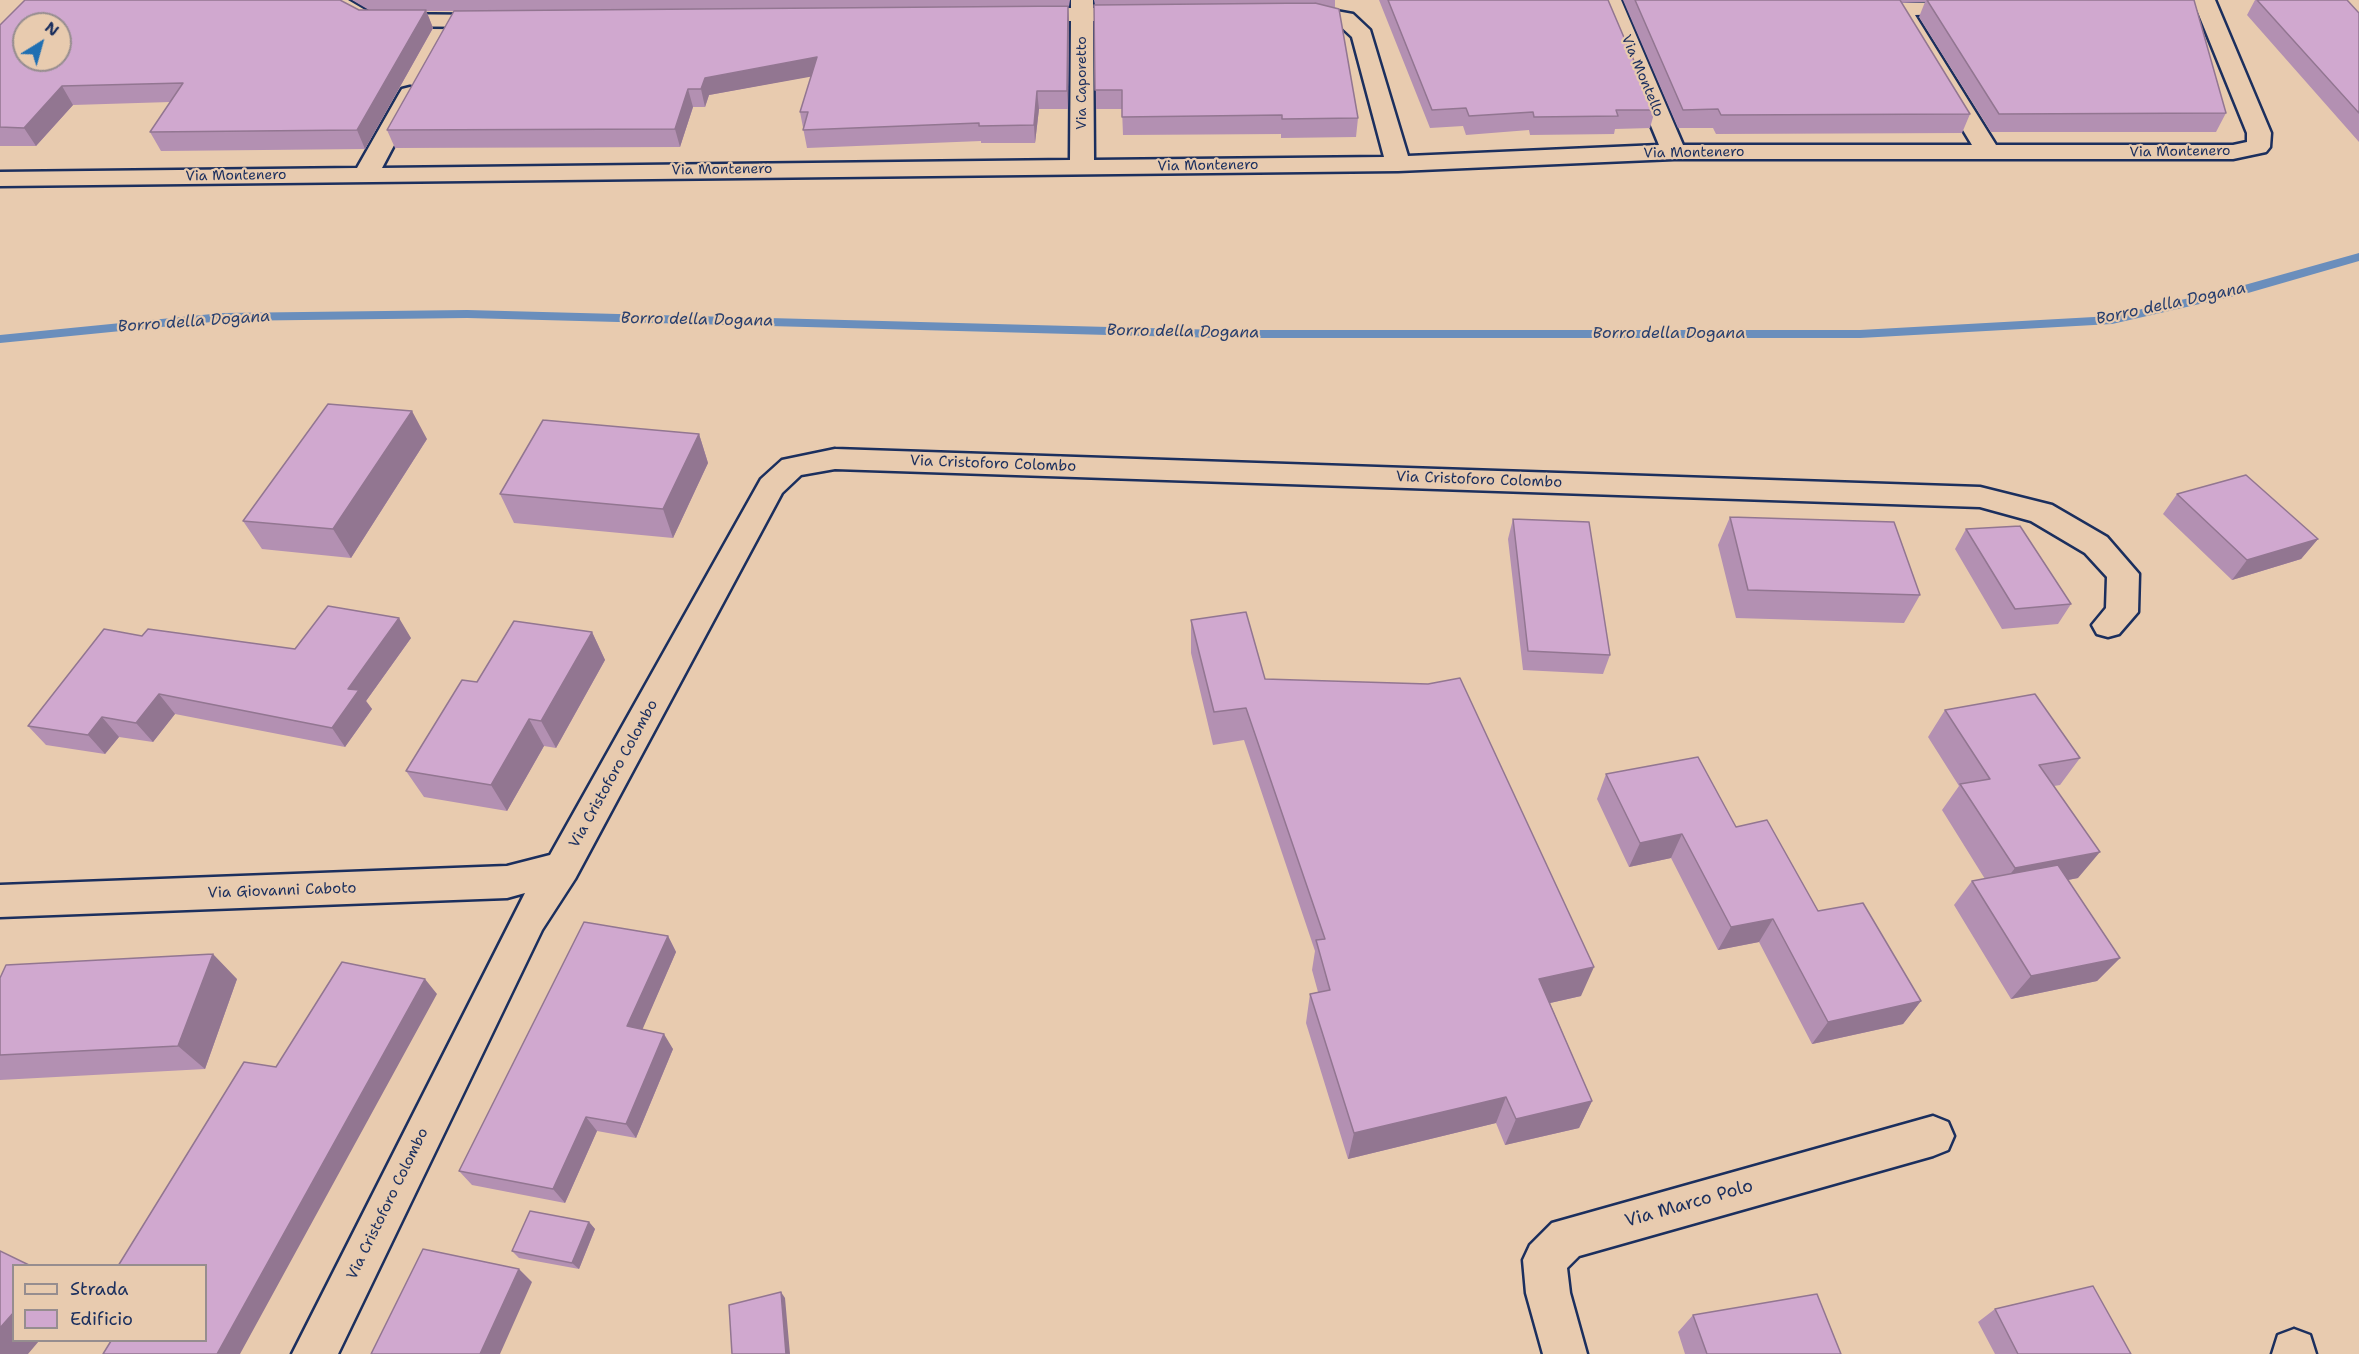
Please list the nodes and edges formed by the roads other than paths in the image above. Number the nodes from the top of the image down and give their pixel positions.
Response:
1 (332, 0) edge
2 (1610, 0) edge
3 (2204, 0) edge
4 (1082, 7) edge
5 (1984, 8) edge
6 (1280, 13) edge
7 (1163, 14) edge
8 (999, 15) edge
9 (451, 21) junction
10 (511, 21) edge
11 (440, 42) edge
12 (423, 72) edge
13 (1674, 152) junction
14 (1989, 153) junction
15 (1398, 164) junction
16 (1082, 167) junction
17 (366, 174) junction
18 (0, 179) edge
19 (2108, 625) dead end
20 (562, 868) junction
21 (0, 902) edge
22 (1933, 1137) dead end
23 (314, 1354) edge
24 (1565, 1354) edge

1 - 9 street
2 - 13 street, Via Montello
3 - 14 street, Via Montenero
4 - 7 street
4 - 8 street
4 - 16 street, Via Caporetto
5 - 14 street
6 - 15 street
9 - 10 street
9 - 11 street
12 - 17 street
13 - 14 street, Via Montenero
13 - 15 street, Via Montenero
15 - 16 street, Via Montenero
16 - 17 street, Via Montenero
17 - 18 street, Via Montenero
19 - 20 street, Via Cristoforo Colombo
20 - 21 street, Via Giovanni Caboto
20 - 23 street, Via Cristoforo Colombo
22 - 24 street, Via Marco Polo

